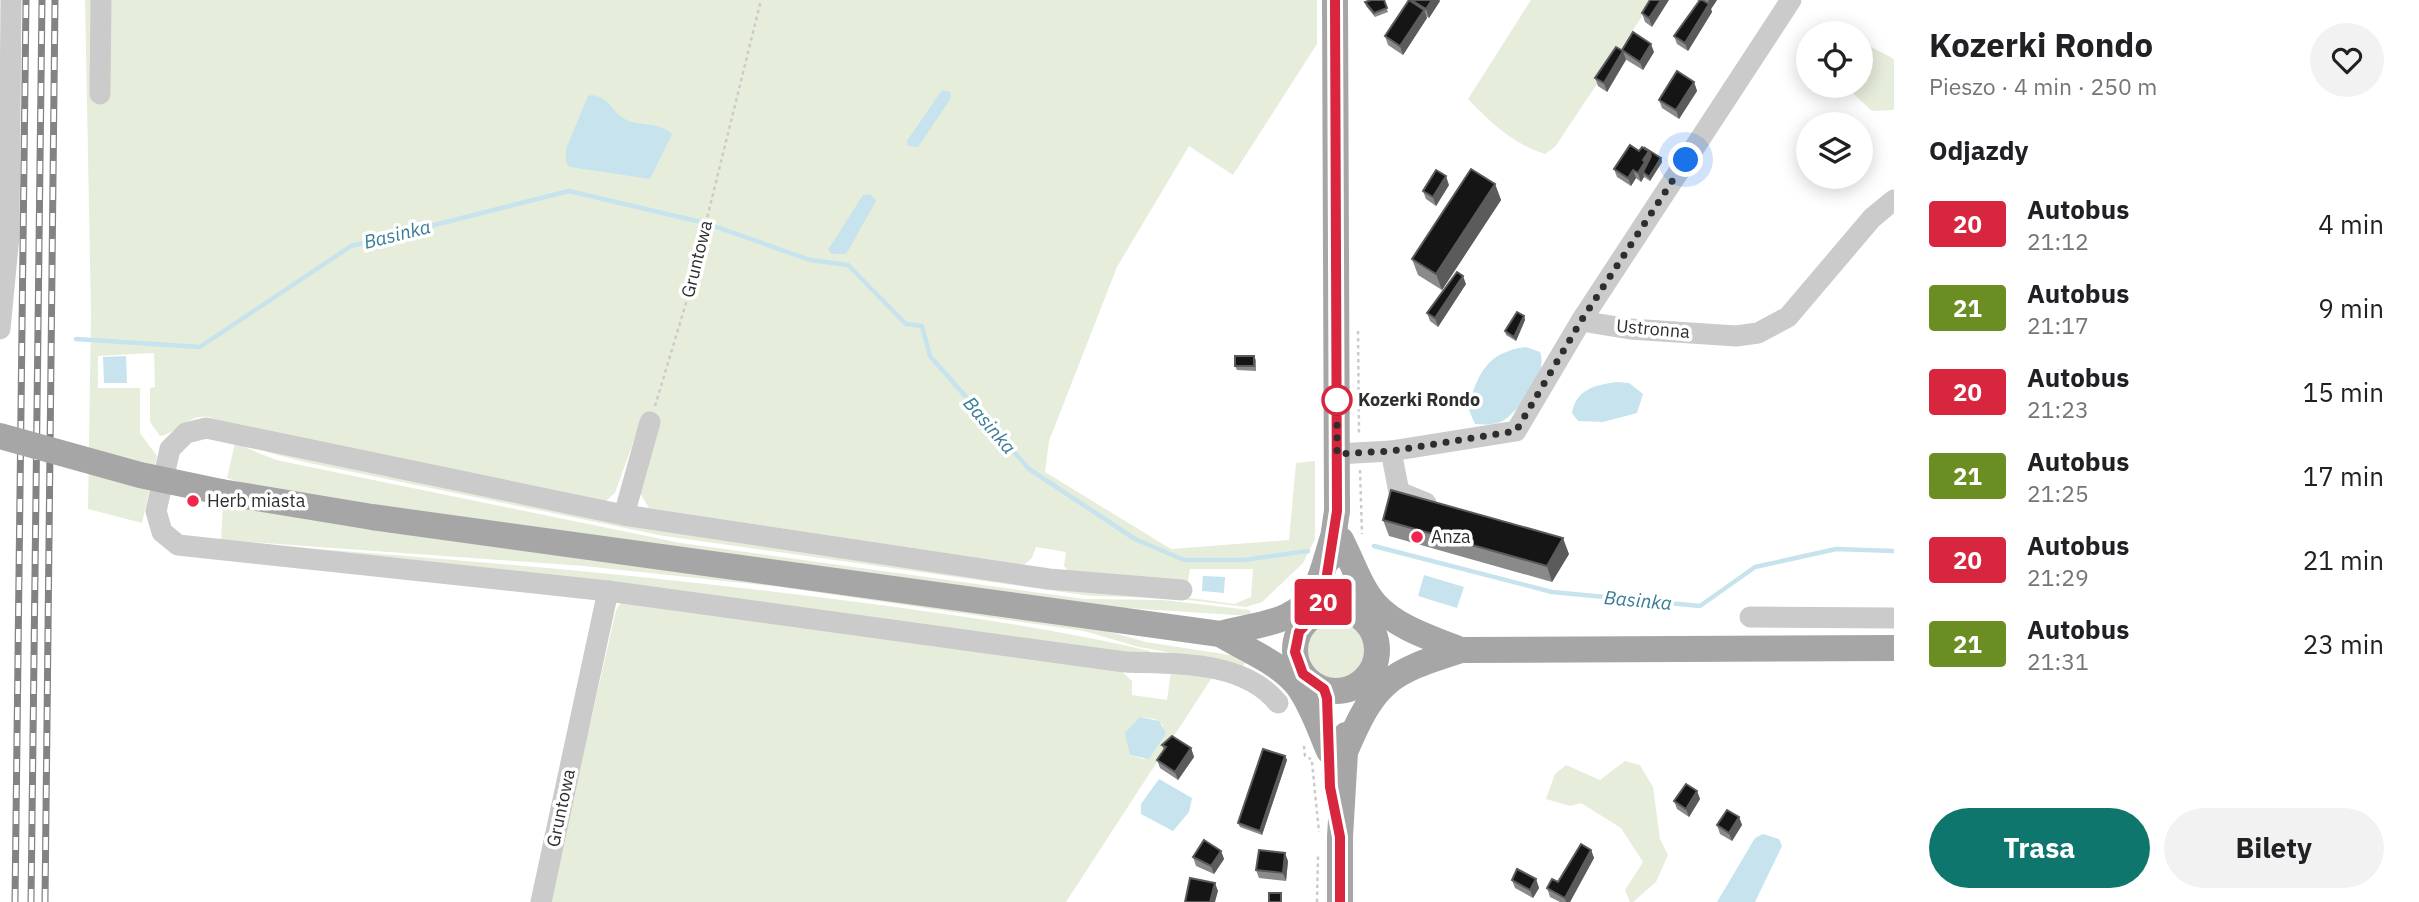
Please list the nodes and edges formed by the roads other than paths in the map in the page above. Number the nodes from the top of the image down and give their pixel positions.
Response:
1 (11, 0) edge
2 (101, 0) edge
3 (1335, 0) edge
4 (1791, 0) edge
5 (100, 94) dead end
6 (1894, 200) edge
7 (1581, 321) junction
8 (0, 329) edge
9 (650, 422) road end
10 (0, 436) edge
11 (1391, 451) junction
12 (1348, 453) junction
13 (1452, 510) edge
14 (624, 515) junction
15 (1345, 539) junction
16 (1182, 590) dead end
17 (608, 591) junction
18 (1750, 617) dead end
19 (1312, 618) junction
20 (1358, 618) junction
21 (1894, 618) edge
22 (1235, 636) junction
23 (1894, 648) edge
24 (1451, 650) junction
25 (1297, 662) junction
26 (1372, 668) junction
27 (1350, 688) junction
28 (1324, 689) junction
29 (1278, 703) dead end
30 (1328, 751) junction
31 (541, 902) edge
32 (1340, 902) edge

1 - 8 street
2 - 5 street
3 - 12 main road
4 - 7 street
6 - 7 street, Ustronna
7 - 11 street
9 - 14 street
10 - 22 main road, bridge
11 - 12 street
11 - 13 street
12 - 15 main road
14 - 16 street
14 - 17 street
15 - 19 main road
15 - 20 main road
15 - 22 main road
15 - 24 main road
17 - 29 street
17 - 31 street, Gruntowa
18 - 21 street
19 - 20 main road
19 - 22 main road
19 - 25 main road
20 - 24 main road
20 - 26 main road
22 - 25 main road
22 - 30 main road
23 - 24 main road
24 - 26 main road
24 - 30 main road
25 - 28 main road
26 - 27 main road
27 - 28 main road
27 - 30 main road
28 - 30 main road
30 - 32 main road

